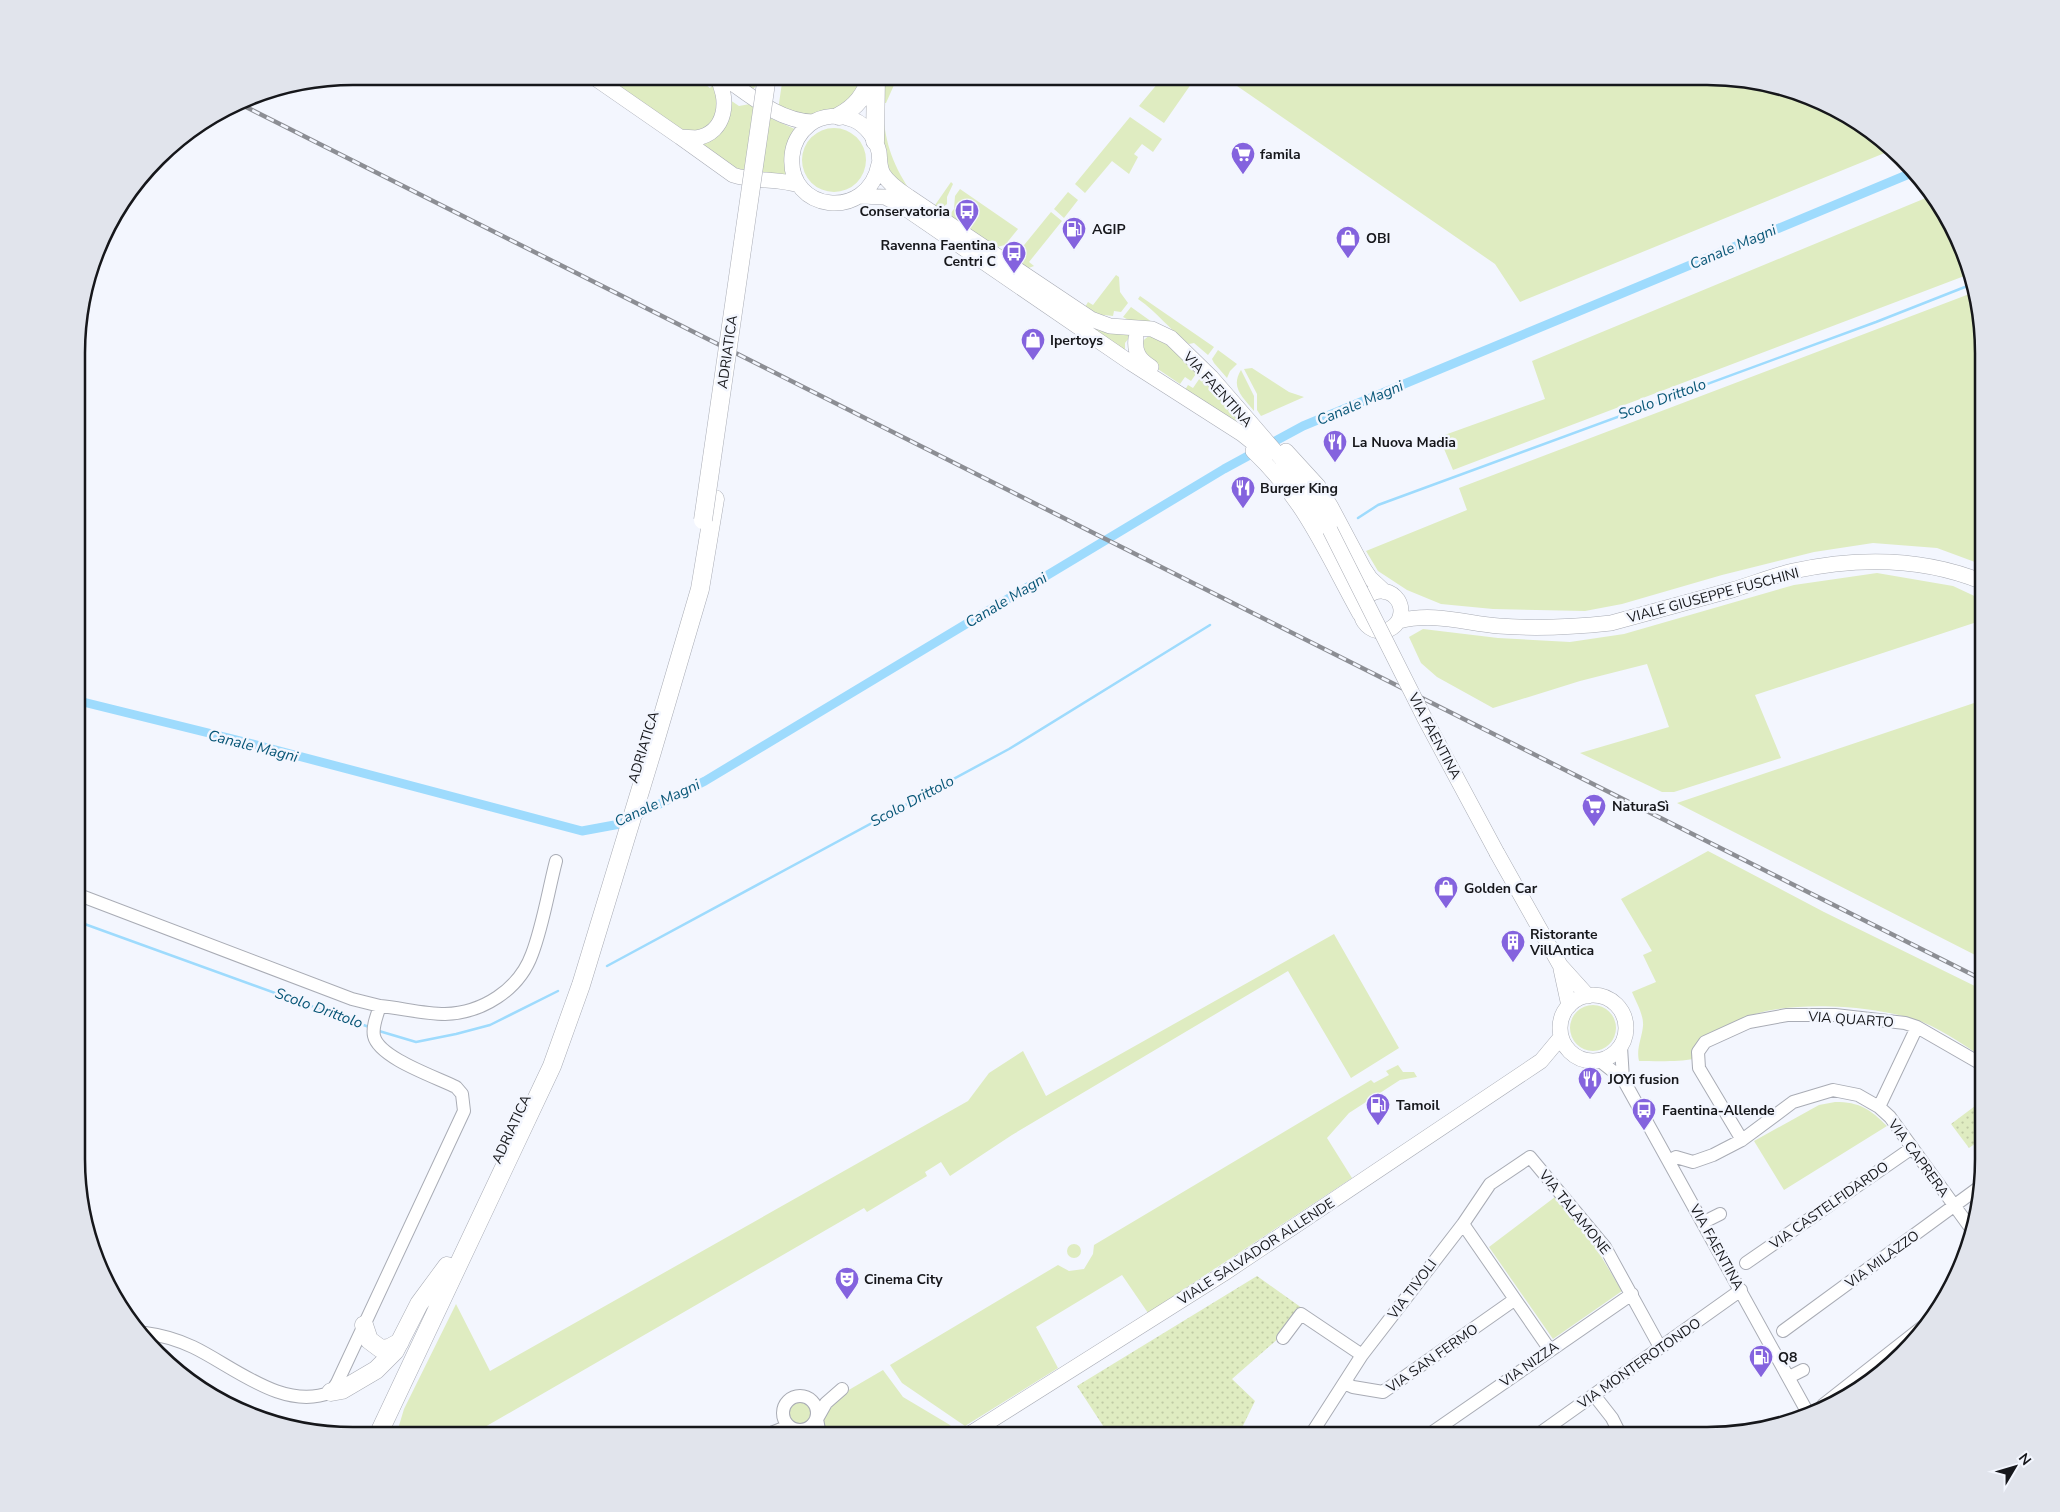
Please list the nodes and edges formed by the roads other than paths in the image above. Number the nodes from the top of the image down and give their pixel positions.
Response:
1 (605, 85) edge
2 (720, 85) edge
3 (736, 85) edge
4 (766, 85) edge
5 (776, 85) edge
6 (869, 85) edge
7 (874, 85) edge
8 (839, 116) junction
9 (813, 122) junction
10 (680, 137) junction
11 (875, 141) junction
12 (879, 164) junction
13 (799, 185) junction
14 (860, 196) junction
15 (1152, 329) junction
16 (1136, 338) junction
17 (1131, 363) junction
18 (1163, 384) junction
19 (1278, 459) junction
20 (1975, 579) edge
21 (1385, 592) junction
22 (1398, 600) junction
23 (1360, 614) junction
24 (1441, 617) junction
25 (1399, 621) junction
26 (556, 861) dead end
27 (607, 881) junction
28 (85, 897) edge
29 (1560, 965) junction
30 (1588, 996) junction
31 (380, 1006) junction
32 (1569, 1006) junction
33 (1917, 1027) junction
34 (1561, 1037) junction
35 (1620, 1047) junction
36 (1574, 1055) junction
37 (1541, 1061) junction
38 (1600, 1061) junction
39 (1975, 1061) edge
40 (1623, 1079) junction
41 (1879, 1107) junction
42 (1742, 1140) junction
43 (1912, 1148) junction
44 (1530, 1157) joint
45 (1669, 1161) junction
46 (1973, 1192) edge
47 (1955, 1206) junction
48 (1720, 1214) dead end
49 (1704, 1222) junction
50 (1967, 1223) edge
51 (1462, 1224) junction
52 (1746, 1263) dead end
53 (447, 1266) junction
54 (1741, 1290) junction
55 (1632, 1294) junction
56 (1514, 1300) junction
57 (364, 1325) junction
58 (1783, 1332) dead end
59 (150, 1334) edge
60 (1283, 1338) dead end
61 (400, 1342) junction
62 (1660, 1347) junction
63 (1897, 1347) edge
64 (1550, 1350) junction
65 (1362, 1355) junction
66 (1803, 1370) dead end
67 (1789, 1378) junction
68 (1344, 1383) junction
69 (1841, 1391) edge
70 (331, 1392) junction
71 (1594, 1394) junction
72 (804, 1396) junction
73 (1805, 1408) edge
74 (783, 1414) junction
75 (816, 1419) junction
76 (372, 1427) edge
77 (382, 1427) edge
78 (771, 1427) edge
79 (791, 1427) edge
80 (811, 1427) edge
81 (818, 1427) edge
82 (981, 1427) edge
83 (1316, 1427) edge
84 (1440, 1427) edge
85 (1548, 1427) edge
86 (1616, 1427) edge

1 - 10 main road
2 - 10 main road
3 - 9 main road
4 - 27 highway, ADRIATICA, bridge
5 - 27 highway, ADRIATICA
6 - 8 highway
7 - 11 highway
8 - 9 main road
8 - 11 main road
9 - 13 main road
10 - 13 main road
11 - 12 main road
12 - 14 main road
12 - 15 main road
13 - 14 main road
14 - 17 main road, VIA FAENTINA
15 - 16 main road
15 - 19 main road, VIA FAENTINA
16 - 17 main road
16 - 18 main road
17 - 18 main road, VIA FAENTINA
18 - 19 main road, VIA FAENTINA
19 - 21 main road
19 - 23 main road
19 - 29 main road, VIA FAENTINA, bridge
20 - 24 main road, VIALE GIUSEPPE FUSCHINI
21 - 22 main road
21 - 23 main road
22 - 24 main road, VIALE GIUSEPPE FUSCHINI
22 - 25 main road
23 - 25 main road
24 - 25 main road, VIALE GIUSEPPE FUSCHINI
26 - 31 street
27 - 53 highway, ADRIATICA
27 - 77 highway, ADRIATICA
28 - 31 street
29 - 30 main road, VIA FAENTINA
29 - 32 main road, VIA FAENTINA
30 - 32 main road
30 - 35 main road
31 - 57 street
32 - 34 main road
33 - 39 street, VIA QUARTO
33 - 41 street
33 - 42 street, VIA QUARTO
34 - 36 main road
34 - 37 main road, VIALE SALVADOR ALLENDE
35 - 38 main road
35 - 40 street, VIA FAENTINA
36 - 37 main road, VIALE SALVADOR ALLENDE
36 - 38 main road
37 - 82 main road, VIALE SALVADOR ALLENDE
38 - 40 street, VIA FAENTINA
40 - 45 street, VIA FAENTINA
41 - 42 street, VIA CAPRERA
41 - 43 street, VIA CAPRERA
42 - 45 street, VIA CAPRERA
43 - 47 street, VIA CAPRERA
43 - 52 street, VIA CASTELFIDARDO
44 - 51 street, VIA TIVOLI
44 - 55 street, VIA TALAMONE
45 - 49 street, VIA FAENTINA
46 - 47 street, VIA MILAZZO
47 - 50 street, VIA CAPRERA
47 - 58 street, VIA MILAZZO
48 - 49 street
49 - 54 street, VIA FAENTINA
51 - 56 street
51 - 65 street, VIA TIVOLI
53 - 61 highway
53 - 76 highway, ADRIATICA
54 - 62 street, VIA MONTEROTONDO
54 - 67 street, VIA FAENTINA
55 - 62 street, VIA TALAMONE
55 - 64 street, VIA NIZZA
56 - 64 street
56 - 68 street, VIA SAN FERMO
57 - 61 highway
57 - 70 street
59 - 70 street
60 - 65 street
61 - 70 highway
62 - 71 street, VIA MONTEROTONDO
63 - 69 street
64 - 84 street, VIA NIZZA
65 - 68 street, VIA TIVOLI
66 - 67 street
67 - 73 street, VIA FAENTINA
68 - 83 street, VIA TIVOLI
71 - 85 street, VIA MONTEROTONDO
71 - 86 street
72 - 74 street
72 - 75 street
72 - 75 street
74 - 78 street
74 - 79 street
75 - 80 street
75 - 81 street

